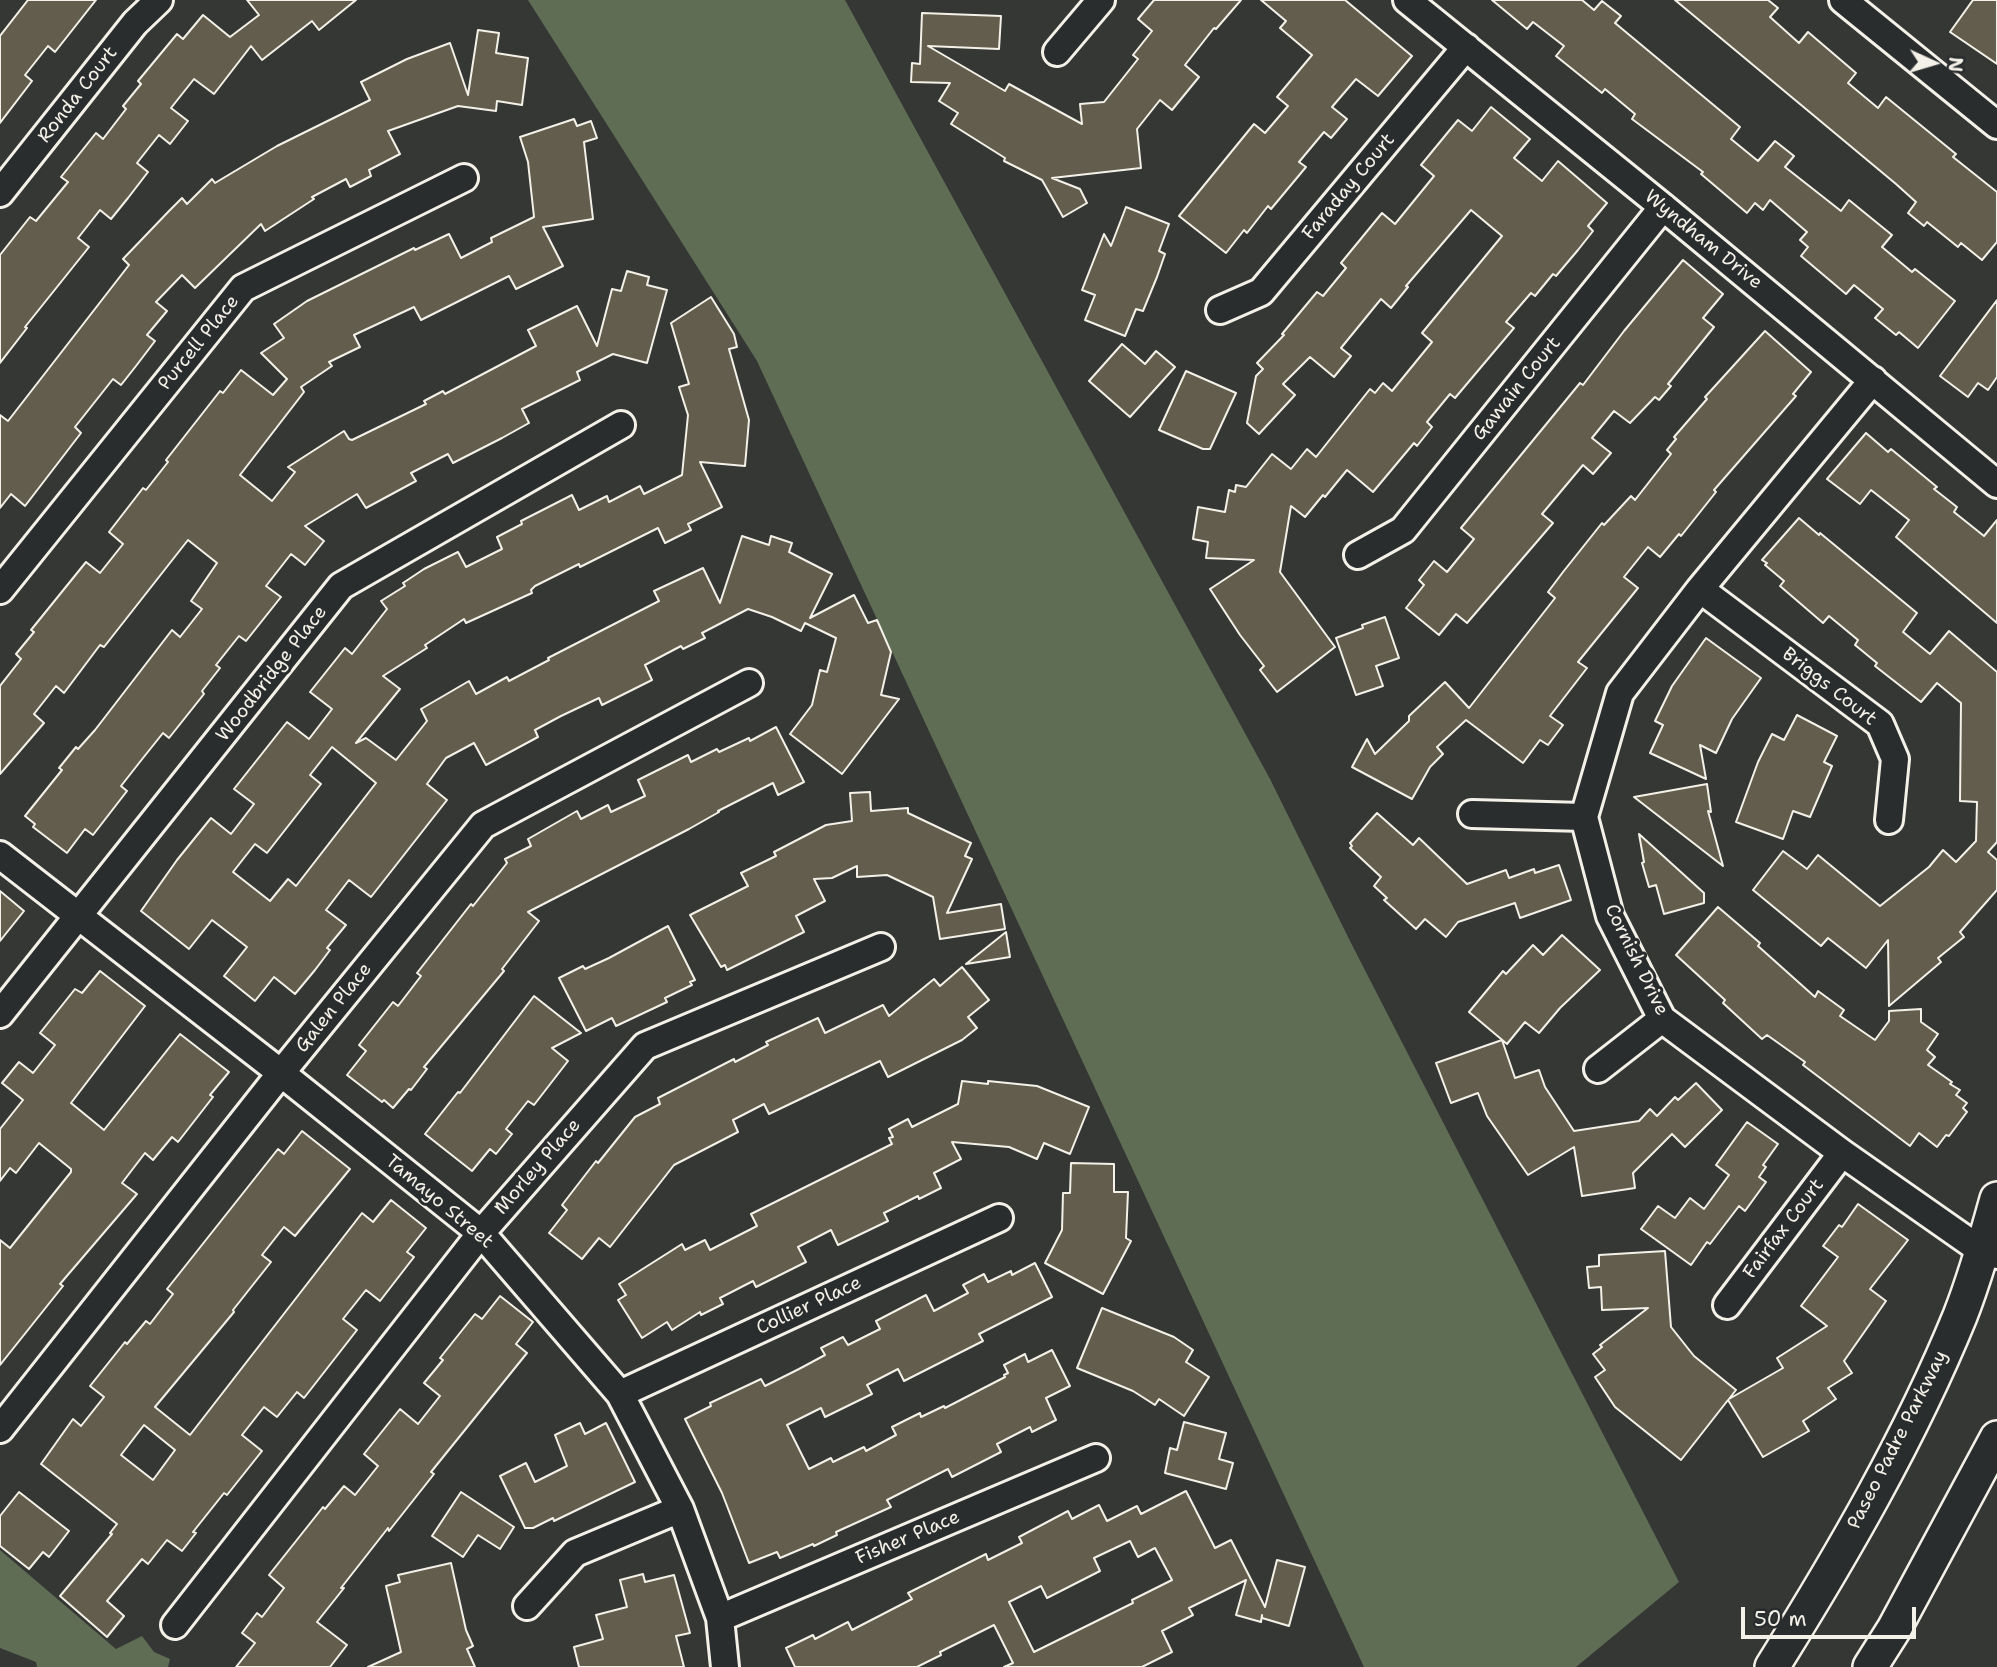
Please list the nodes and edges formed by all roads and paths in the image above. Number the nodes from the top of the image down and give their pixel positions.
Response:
1 (159, 0) edge
2 (1101, 0) edge
3 (1407, 0) edge
4 (1843, 0) edge
5 (1466, 47) junction
6 (1057, 52) dead end
7 (1997, 125) edge
8 (464, 178) dead end
9 (0, 193) edge
10 (1663, 207) junction
11 (1220, 310) dead end
12 (1872, 380) junction
13 (621, 425) dead end
14 (1997, 482) edge
15 (1358, 555) dead end
16 (1700, 589) junction
17 (0, 590) edge
18 (748, 683) dead end
19 (1472, 814) dead end
20 (1584, 817) junction
21 (1889, 820) dead end
22 (0, 855) edge
23 (80, 916) junction
24 (881, 947) dead end
25 (0, 1014) edge
26 (1662, 1019) junction
27 (1598, 1069) dead end
28 (281, 1073) junction
29 (1842, 1153) junction
30 (1997, 1199) edge
31 (999, 1217) dead end
32 (481, 1233) junction
33 (1990, 1253) edge
34 (1727, 1306) dead end
35 (620, 1394) junction
36 (0, 1429) edge
37 (1997, 1438) edge
38 (1096, 1458) dead end
39 (680, 1509) junction
40 (527, 1606) dead end
41 (720, 1618) junction
42 (174, 1625) dead end
43 (725, 1667) edge
44 (1772, 1667) edge
45 (1870, 1667) edge

1 - 9 street, Ronda Court
2 - 6 street
3 - 5 street, Wyndham Drive
4 - 7 street
5 - 10 street, Wyndham Drive
5 - 11 street, Faraday Court
8 - 17 street, Purcell Place
10 - 12 street, Wyndham Drive
10 - 15 street, Gawain Court
12 - 14 street, Wyndham Drive
12 - 16 street
13 - 23 street, Woodbridge Place
16 - 20 street
16 - 21 street, Briggs Court
18 - 28 street, Galen Place
19 - 20 street
20 - 26 street, Cornish Drive
22 - 23 street, Tamayo Street
23 - 25 street, Woodbridge Place
23 - 28 street, Tamayo Street
24 - 32 street, Morley Place
26 - 27 street
26 - 29 street, Cornish Drive
28 - 32 street, Tamayo Street
28 - 36 street, Galen Place
29 - 33 street, Cornish Drive
29 - 34 street, Fairfax Court
30 - 33 main road, Paseo Padre Parkway
31 - 35 street, Collier Place
32 - 35 street, Tamayo Street
32 - 42 street, Morley Place
33 - 44 main road, Paseo Padre Parkway
35 - 39 street, Tamayo Street
37 - 45 main road
38 - 41 street, Fisher Place
39 - 40 street
39 - 41 street, Tamayo Street
41 - 43 street, Tamayo Street

